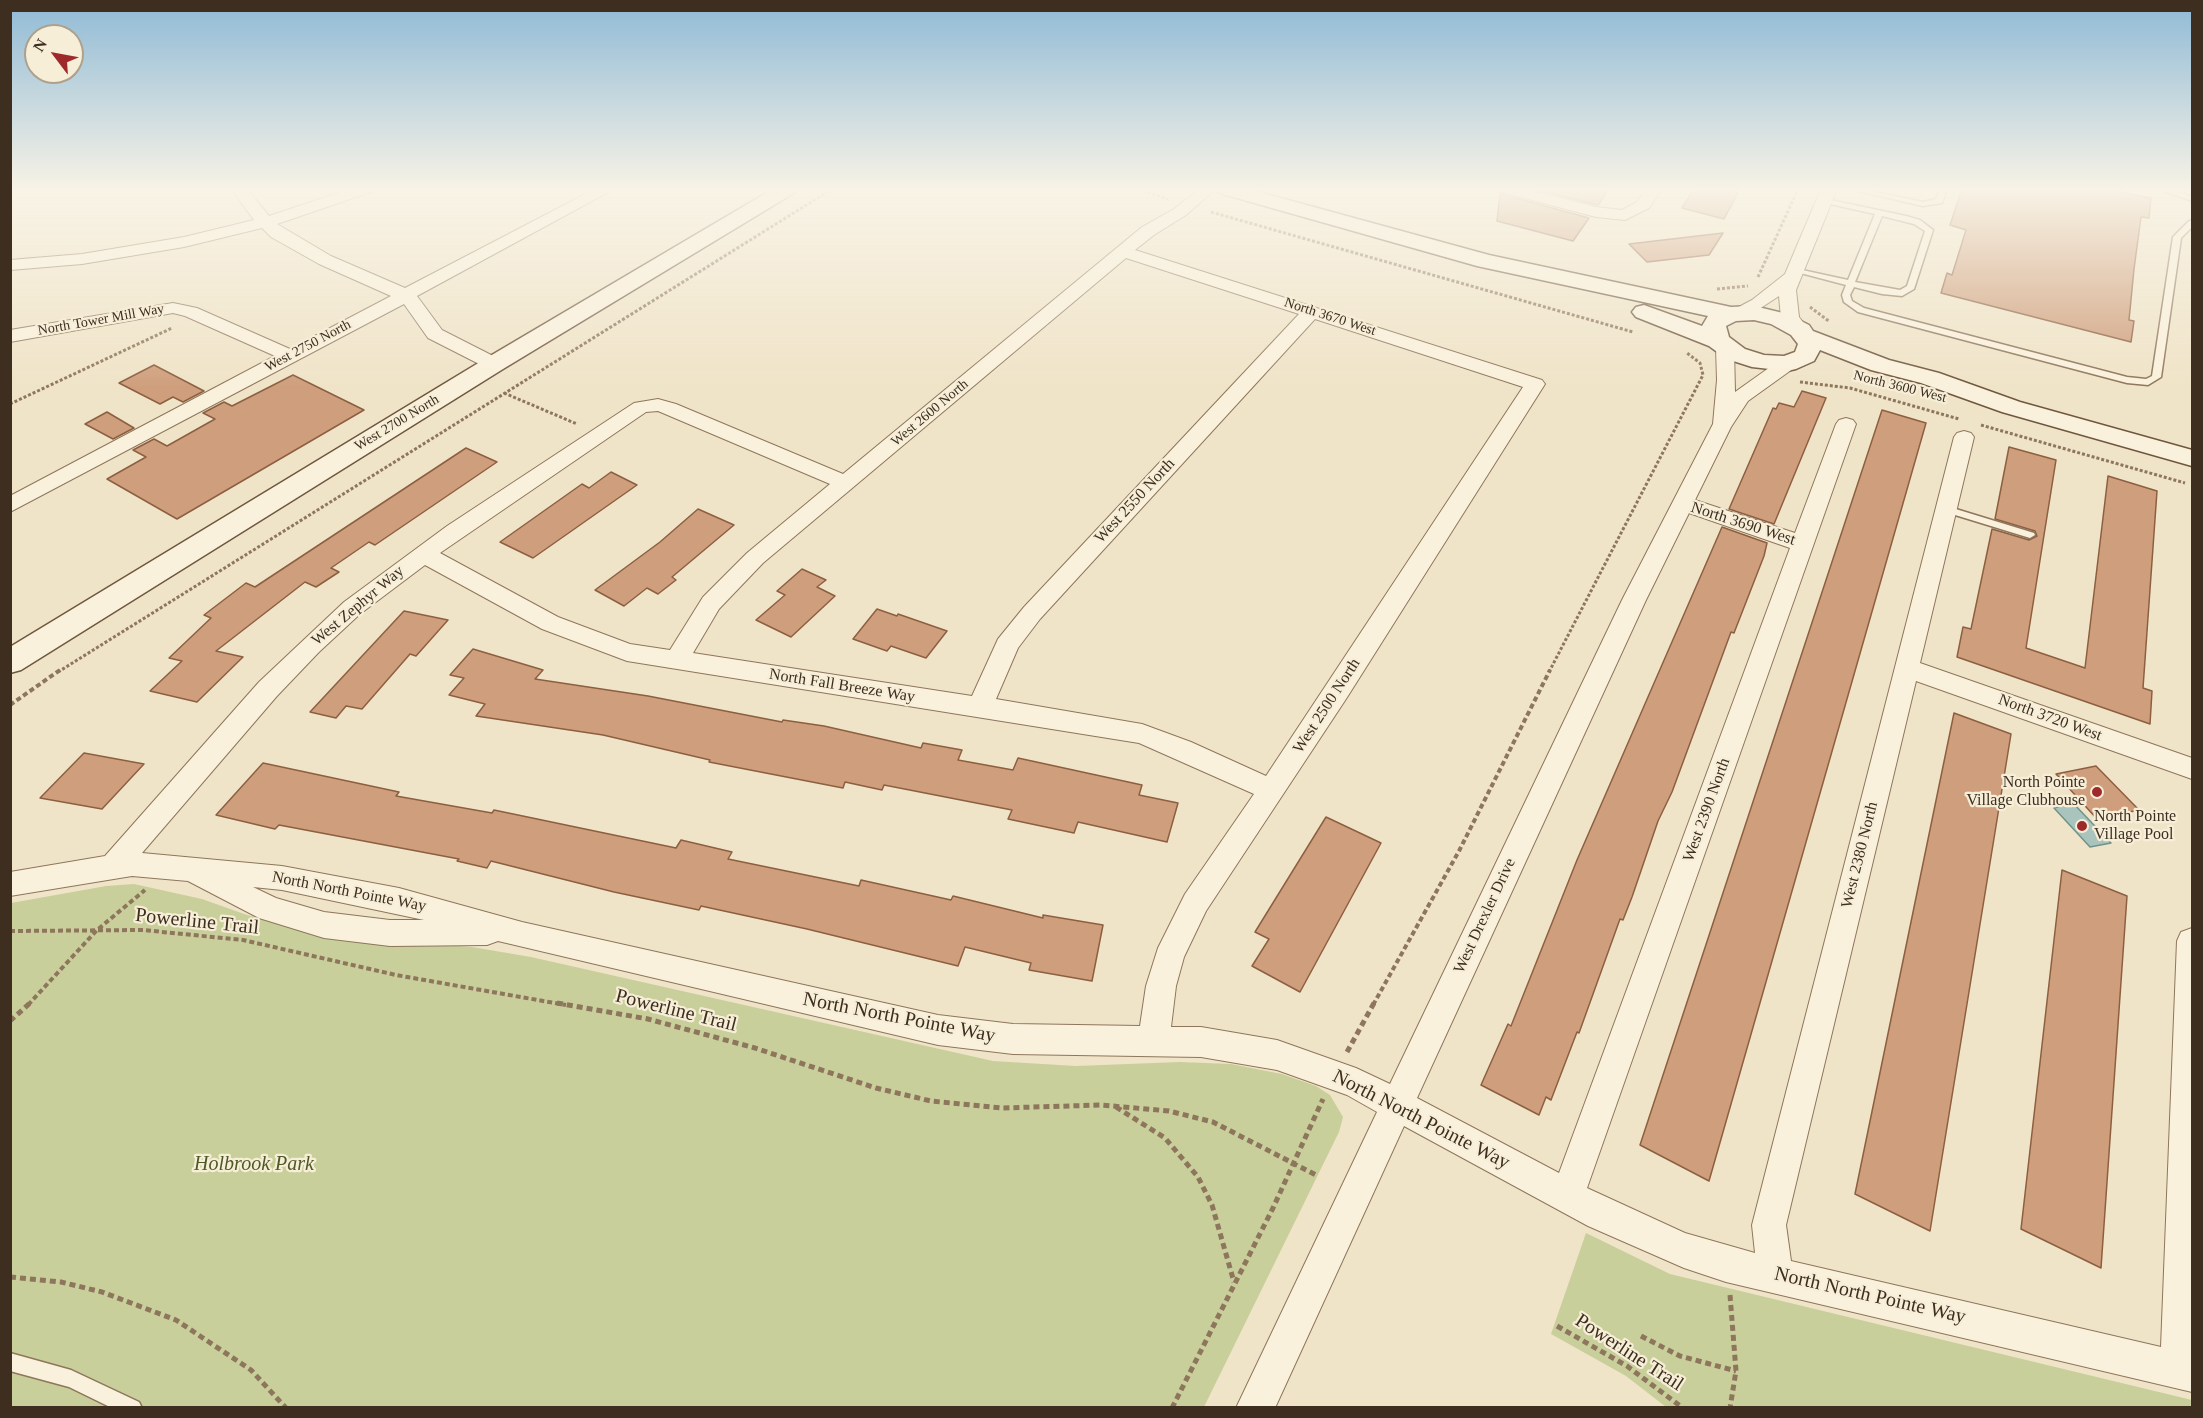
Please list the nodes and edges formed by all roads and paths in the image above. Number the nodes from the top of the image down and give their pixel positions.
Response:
1 (106, 255) edge
2 (318, 255) edge
3 (481, 255) edge
4 (676, 255) edge
5 (725, 255) edge
6 (1120, 255) edge
7 (1134, 255) edge
8 (1369, 255) edge
9 (1464, 255) edge
10 (1768, 255) edge
11 (1800, 255) edge
12 (1863, 255) edge
13 (1921, 255) edge
14 (2174, 255) edge
15 (1485, 261) junction
16 (10, 265) edge
17 (1792, 274) junction
18 (1851, 284) junction
19 (1714, 290) dead end
20 (405, 295) junction
21 (1312, 311) junction
22 (1736, 313) junction
23 (177, 325) dead end
24 (1637, 333) dead end
25 (1803, 334) junction
26 (10, 336) edge
27 (1721, 345) junction
28 (1679, 348) dead end
29 (290, 356) junction
30 (1789, 363) junction
31 (494, 364) junction
32 (1535, 384) joint
33 (504, 392) junction
34 (10, 404) edge
35 (2011, 407) junction
36 (1846, 424) dead end
37 (1720, 427) junction
38 (599, 434) junction
39 (1964, 437) dead end
40 (2193, 458) edge
41 (846, 483) junction
42 (1682, 503) junction
43 (10, 505) edge
44 (1946, 509) junction
45 (2030, 535) dead end
46 (1803, 544) junction
47 (423, 554) junction
48 (676, 661) junction
49 (10, 662) edge
50 (1907, 668) junction
51 (10, 705) edge
52 (980, 707) junction
53 (2193, 769) edge
54 (1271, 790) junction
55 (115, 866) junction
56 (173, 867) junction
57 (10, 884) edge
58 (147, 889) dead end
59 (97, 930) junction
60 (10, 931) edge
61 (522, 935) junction
62 (2193, 941) edge
63 (10, 1021) edge
64 (1354, 1039) dead end
65 (1154, 1041) junction
66 (1324, 1097) dead end
67 (1397, 1104) junction
68 (1113, 1105) junction
69 (1293, 1162) junction
70 (1318, 1176) dead end
71 (1568, 1197) junction
72 (1775, 1273) junction
73 (10, 1277) edge
74 (1234, 1283) junction
75 (1729, 1291) dead end
76 (1557, 1326) dead end
77 (1641, 1336) dead end
78 (10, 1362) edge
79 (1736, 1371) junction
80 (2186, 1372) edge
81 (133, 1407) edge
82 (286, 1407) edge
83 (1172, 1407) edge
84 (1255, 1407) edge
85 (1683, 1407) edge
86 (1730, 1407) edge

1 - 16 street
2 - 20 street
3 - 20 street, West 2750 North
4 - 31 street, West 2700 North
5 - 33 path
6 - 41 street, West 2600 North
7 - 21 street, North 3670 West
8 - 24 path
9 - 15 street
10 - 19 path
11 - 17 street
12 - 18 lane
13 - 18 lane
14 - 18 lane
15 - 22 street
15 - 27 street
17 - 18 lane
17 - 22 street
17 - 25 street
20 - 29 street, West 2750 North
20 - 31 street
21 - 32 street, North 3670 West
21 - 52 street, West 2550 North
22 - 25 street, North 3600 West
22 - 27 street
23 - 34 path
25 - 30 street
25 - 35 street, North 3600 West
26 - 29 street, North Tower Mill Way
27 - 30 street, North 3600 West
27 - 37 street, West Drexler Drive
28 - 64 path
29 - 43 street, West 2750 North
30 - 35 street, North 3600 West
30 - 37 street, West Drexler Drive
31 - 49 street, West 2700 North
32 - 54 street, West 2500 North
33 - 38 path
33 - 51 path
35 - 40 street, North 3600 West
36 - 46 street, West 2390 North
37 - 42 street, West Drexler Drive
38 - 41 street, West Zephyr Way
38 - 47 street, West Zephyr Way
39 - 44 street, West 2380 North
41 - 48 street, West 2600 North
42 - 46 street, North 3690 West
42 - 67 street, West Drexler Drive
44 - 45 lane
44 - 50 street, West 2380 North
46 - 71 street, West 2390 North
47 - 48 street, North Fall Breeze Way
47 - 55 street, West Zephyr Way
48 - 52 street, North Fall Breeze Way
50 - 53 street, North 3720 West
50 - 72 street, West 2380 North
52 - 54 street, North Fall Breeze Way
54 - 65 street, West 2500 North
55 - 56 street, North North Pointe Way
55 - 57 street, North North Pointe Way
56 - 61 street, North North Pointe Way
56 - 61 street, North North Pointe Way
58 - 59 path
59 - 60 path, Powerline Trail
59 - 63 path
59 - 68 path, Powerline Trail
61 - 65 street, North North Pointe Way
62 - 80 street
65 - 67 street, North North Pointe Way
66 - 69 path
67 - 71 street, North North Pointe Way
67 - 84 street, West Drexler Drive
68 - 69 path, Powerline Trail
68 - 74 path
69 - 70 path, Powerline Trail
69 - 74 path
71 - 72 street, North North Pointe Way
72 - 80 street, North North Pointe Way
73 - 82 path
74 - 83 path
75 - 79 path
76 - 85 path, Powerline Trail
77 - 79 path
78 - 81 lane
79 - 86 path

